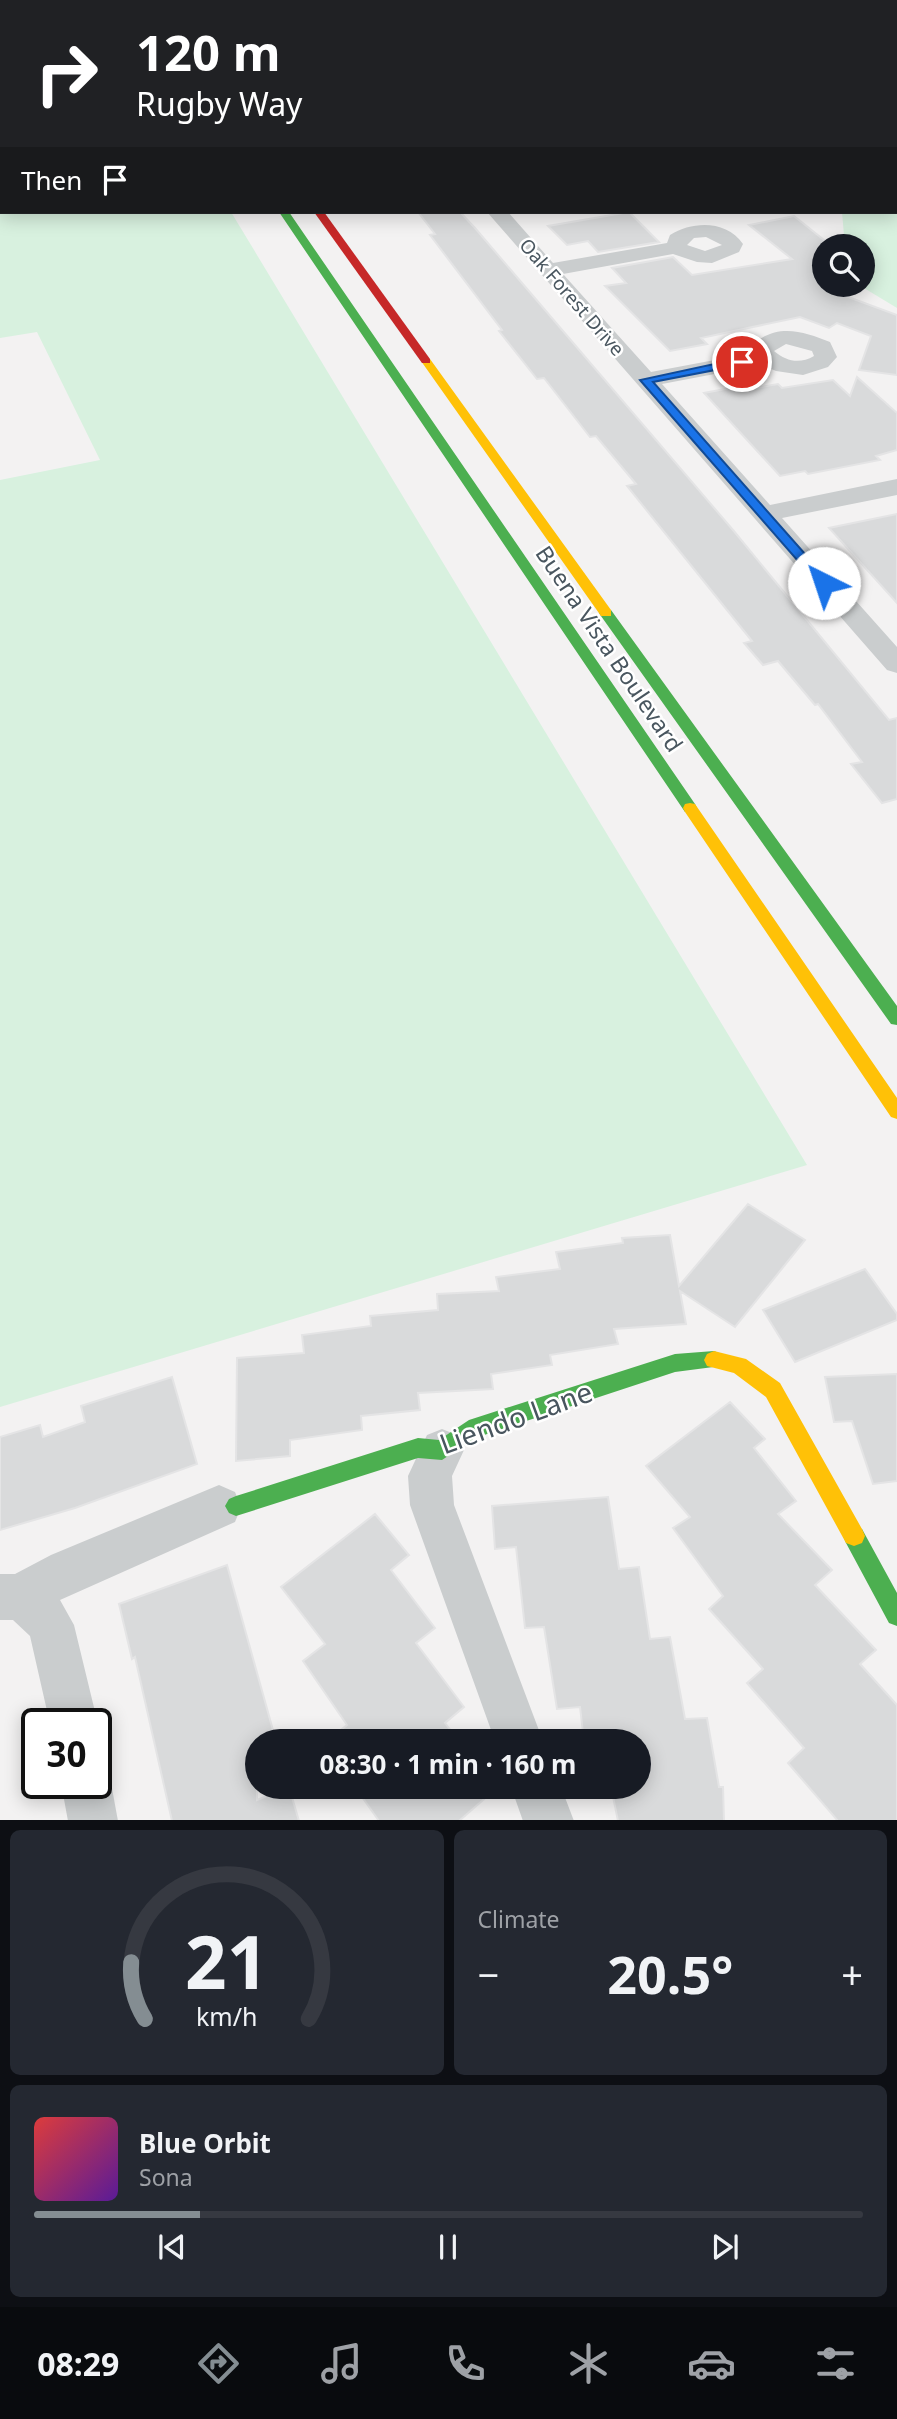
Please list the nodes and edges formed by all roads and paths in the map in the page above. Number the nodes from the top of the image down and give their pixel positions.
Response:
1 (285, 214) edge
2 (320, 214) edge
3 (499, 214) edge
4 (677, 247) dead end
5 (548, 270) junction
6 (766, 357) dead end
7 (646, 380) junction
8 (897, 486) edge
9 (763, 514) junction
10 (897, 664) edge
11 (897, 1019) edge
12 (897, 1112) edge
13 (442, 1450) junction
14 (227, 1506) joint
15 (10, 1597) edge
16 (897, 1615) edge
17 (70, 1708) edge
18 (515, 1729) edge
19 (89, 1799) edge
20 (541, 1799) edge
21 (93, 1820) edge
22 (549, 1820) edge

1 - 12 main road, Buena Vista Boulevard
2 - 11 main road, Buena Vista Boulevard
3 - 5 street, Oak Forest Drive
4 - 5 street
5 - 7 street, Oak Forest Drive
6 - 7 street
7 - 9 street, Oak Forest Drive
8 - 9 street
9 - 10 street, Oak Forest Drive
13 - 14 main road, Liendo Lane
13 - 16 main road, Liendo Lane
13 - 18 street
14 - 15 street, Liendo Lane
15 - 17 street
19 - 21 street
20 - 22 street

